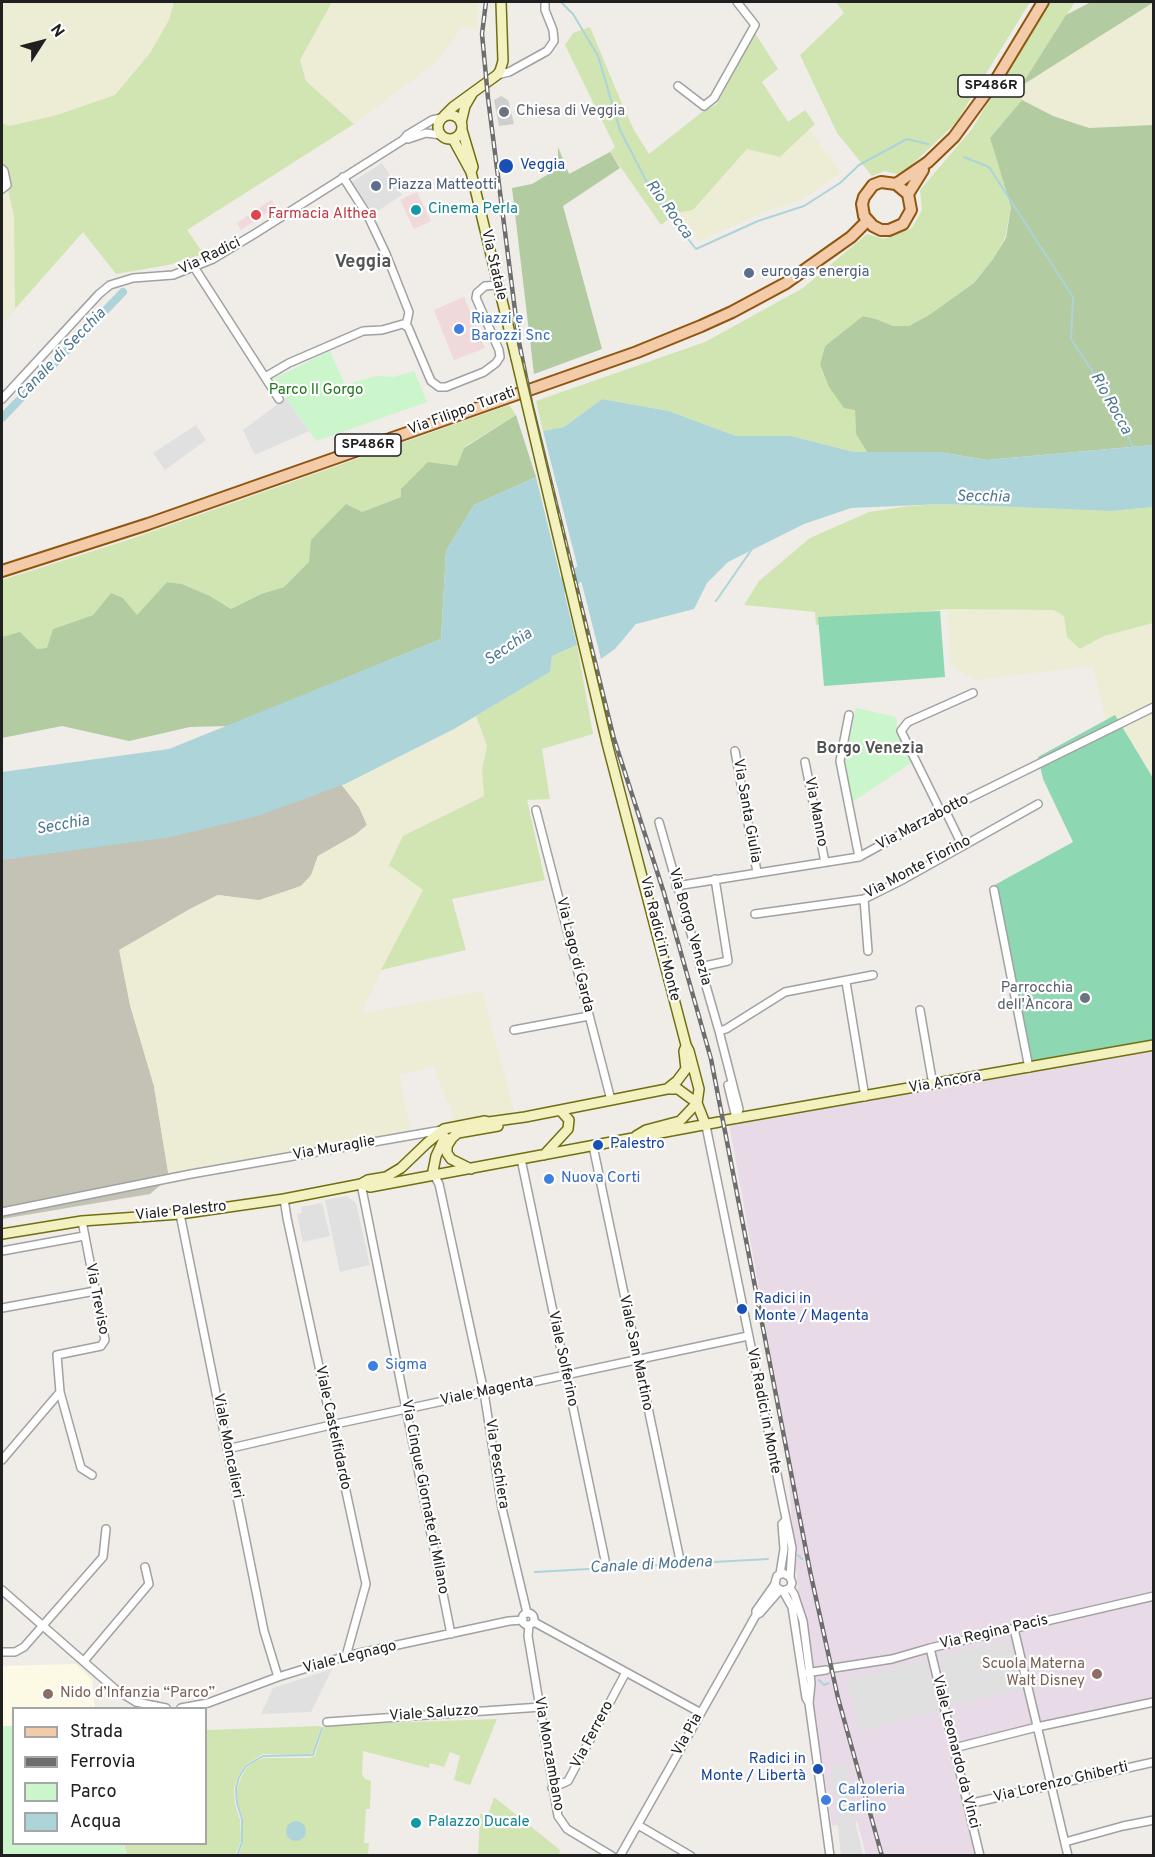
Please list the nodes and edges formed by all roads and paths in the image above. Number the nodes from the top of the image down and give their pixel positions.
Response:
1 (501, 2) edge
2 (545, 2) edge
3 (737, 2) edge
4 (1043, 2) edge
5 (497, 75) junction
6 (678, 86) dead end
7 (474, 90) junction
8 (442, 117) junction
9 (461, 126) junction
10 (441, 135) junction
11 (453, 139) junction
12 (403, 140) junction
13 (928, 162) junction
14 (2, 169) edge
15 (471, 172) junction
16 (343, 177) junction
17 (896, 184) junction
18 (2, 189) edge
19 (908, 194) junction
20 (867, 221) junction
21 (194, 267) junction
22 (498, 285) junction
23 (406, 326) junction
24 (516, 358) joint
25 (265, 377) junction
26 (2, 399) edge
27 (279, 399) dead end
28 (2, 571) edge
29 (973, 693) dead end
30 (1154, 707) edge
31 (849, 715) dead end
32 (735, 751) dead end
33 (805, 762) dead end
34 (1038, 804) dead end
35 (536, 810) dead end
36 (943, 811) junction
37 (659, 822) dead end
38 (962, 845) junction
39 (859, 857) junction
40 (825, 862) junction
41 (757, 872) junction
42 (715, 879) junction
43 (676, 886) junction
44 (994, 890) dead end
45 (864, 899) junction
46 (755, 914) dead end
47 (868, 951) dead end
48 (700, 967) junction
49 (873, 975) dead end
50 (846, 982) junction
51 (921, 1010) dead end
52 (589, 1016) junction
53 (514, 1030) dead end
54 (719, 1031) junction
55 (686, 1045) junction
56 (1154, 1045) edge
57 (1029, 1068) junction
58 (933, 1085) junction
59 (667, 1089) junction
60 (865, 1096) junction
61 (611, 1100) junction
62 (697, 1103) junction
63 (560, 1110) junction
64 (525, 1117) junction
65 (727, 1120) junction
66 (489, 1122) junction
67 (706, 1126) junction
68 (444, 1129) junction
69 (631, 1139) junction
70 (592, 1146) junction
71 (544, 1155) junction
72 (521, 1158) junction
73 (471, 1169) junction
74 (434, 1175) junction
75 (361, 1184) junction
76 (284, 1199) junction
77 (2, 1212) edge
78 (180, 1214) junction
79 (82, 1221) junction
80 (2, 1234) edge
81 (84, 1236) junction
82 (2, 1251) edge
83 (95, 1291) junction
84 (2, 1308) edge
85 (748, 1336) junction
86 (637, 1360) junction
87 (565, 1376) junction
88 (60, 1392) junction
89 (484, 1392) junction
90 (406, 1409) junction
91 (331, 1425) junction
92 (227, 1449) junction
93 (2, 1460) edge
94 (92, 1475) dead end
95 (785, 1521) junction
96 (106, 1529) dead end
97 (605, 1560) dead end
98 (680, 1560) dead end
99 (145, 1567) dead end
100 (780, 1574) junction
101 (790, 1577) junction
102 (775, 1584) junction
103 (2, 1590) edge
104 (785, 1590) junction
105 (1154, 1596) edge
106 (756, 1615) junction
107 (528, 1620) junction
108 (43, 1626) junction
109 (1014, 1629) junction
110 (451, 1634) junction
111 (930, 1648) junction
112 (2, 1652) edge
113 (346, 1656) junction
114 (84, 1661) junction
115 (626, 1672) junction
116 (806, 1673) junction
117 (278, 1677) junction
118 (1154, 1702) edge
119 (161, 1707) edge
120 (188, 1707) edge
121 (540, 1707) junction
122 (701, 1713) junction
123 (327, 1722) dead end
124 (1037, 1727) junction
125 (954, 1748) junction
126 (1154, 1762) edge
127 (1050, 1785) junction
128 (552, 1788) junction
129 (968, 1804) junction
130 (1154, 1820) edge
131 (638, 1825) junction
132 (1065, 1842) junction
133 (612, 1856) edge
134 (620, 1856) edge
135 (691, 1856) edge
136 (830, 1856) edge
137 (980, 1856) edge
138 (1068, 1856) edge

1 - 5 main road
2 - 5 street
3 - 6 street
4 - 13 main road, SP486R
5 - 7 main road
7 - 8 main road
7 - 9 main road
8 - 9 main road
8 - 10 main road
8 - 12 street, Via Radici
9 - 11 main road
9 - 15 main road, Via Statale
10 - 11 main road
10 - 12 street
11 - 15 main road, Via Statale
12 - 16 street, Via Radici
13 - 17 main road, SP486R
13 - 19 main road, SP486R
14 - 18 street
15 - 22 main road, Via Statale
16 - 21 street, Via Radici
16 - 23 street
17 - 19 main road
17 - 20 main road, SP486R
19 - 20 main road, SP486R
20 - 28 main road, Via Filippo Turati / SP486R
21 - 25 street
21 - 26 street, Via Radici
22 - 23 street
22 - 24 main road, Via Statale
23 - 25 street
24 - 55 main road, Via Radici in Monte, bridge
25 - 27 street
29 - 36 street
30 - 36 street, Via Marzabotto
31 - 39 street
32 - 41 street, Via Santa Giulia
33 - 40 street, Via Manno
34 - 38 street, Via Monte Fiorino
35 - 52 street, Via Lago di Garda
36 - 38 street
36 - 39 street, Via Marzabotto
37 - 43 street, Via Borgo Venezia
38 - 45 street, Via Monte Fiorino
39 - 40 street, Via Marzabotto
40 - 41 street, Via Marzabotto
41 - 42 street, Via Marzabotto
42 - 43 street, Via Marzabotto
42 - 48 street
43 - 48 street, Via Borgo Venezia
44 - 57 street
45 - 46 street, Via Monte Fiorino
45 - 47 street
48 - 54 street, Via Borgo Venezia
49 - 50 street
50 - 54 street
50 - 60 street
51 - 58 street
52 - 53 street
52 - 61 street, Via Lago di Garda
54 - 65 street, Via Borgo Venezia
55 - 59 main road
55 - 62 main road, Via Radici in Monte
56 - 57 main road, Via Ancora
57 - 58 main road, Via Ancora
58 - 60 main road, Via Ancora
59 - 61 main road, Via Muraglie
59 - 62 main road
60 - 65 main road, Via Ancora
61 - 63 main road, Via Muraglie
62 - 67 main road, Via Radici in Monte
62 - 69 main road
63 - 64 main road, Via Muraglie
63 - 71 main road
64 - 66 main road, Via Muraglie
64 - 73 main road
65 - 67 main road, Via Ancora
66 - 68 main road, Via Muraglie
66 - 74 main road
67 - 69 main road, Viale Palestro
67 - 85 street, Via Radici in Monte
68 - 75 main road, Viale Palestro
68 - 77 street, Via Muraglie
69 - 70 main road, Viale Palestro
70 - 71 main road, Viale Palestro
70 - 86 street, Viale San Martino
71 - 72 main road, Viale Palestro
72 - 73 main road, Viale Palestro
72 - 87 street, Viale Solferino
73 - 74 main road, Viale Palestro
74 - 75 main road, Viale Palestro
74 - 89 street, Via Peschiera
75 - 76 main road, Viale Palestro
75 - 90 street, Via Cinque Giornate di Milano
76 - 78 main road, Viale Palestro
76 - 91 street, Viale Castelfidardo
78 - 79 main road, Viale Palestro
78 - 92 street, Viale Moncalieri
79 - 80 main road, Viale Palestro
79 - 81 street, Via Treviso
81 - 82 street
81 - 83 street, Via Treviso
83 - 84 street
83 - 88 street, Via Treviso
85 - 86 street, Viale Magenta
85 - 95 street, Via Radici in Monte
86 - 87 street, Viale Magenta
86 - 98 street, Viale San Martino
87 - 89 street, Viale Magenta
87 - 97 street, Viale Solferino
88 - 93 street
88 - 94 street, Via Treviso
89 - 90 street, Viale Magenta
89 - 107 street, Via Peschiera
90 - 91 street, Viale Magenta
90 - 110 street, Via Cinque Giornate di Milano
91 - 92 street, Viale Magenta
91 - 113 street, Viale Castelfidardo
92 - 117 street, Viale Moncalieri
95 - 100 street, Via Radici in Monte
95 - 101 street, Via Radici in Monte
96 - 108 street
99 - 114 street
100 - 101 street
100 - 102 street, Via Radici in Monte
101 - 104 street, Via Radici in Monte
102 - 104 street, Via Radici in Monte
102 - 106 street, Via Pia
103 - 108 street
104 - 106 street, Via Pia
104 - 116 street, Via Radici in Monte
105 - 109 street, Via Regina Pacis
106 - 122 street, Via Pia
107 - 110 street, Viale Legnago
107 - 115 street
107 - 121 street, Via Monzambano
108 - 112 street
108 - 114 street
109 - 111 street, Via Regina Pacis
109 - 124 street
110 - 113 street, Viale Legnago
111 - 116 street, Via Regina Pacis
111 - 125 street, Viale Leonardo da Vinci
113 - 117 street, Viale Legnago
114 - 119 street
115 - 122 street
115 - 128 street, Via Ferrero
116 - 136 street, Via Radici in Monte
117 - 120 street, Viale Legnago
118 - 124 street
121 - 123 street, Viale Saluzzo
121 - 128 street, Via Monzambano
122 - 131 street, Via Pia
124 - 125 street
124 - 127 street
125 - 129 street, Viale Leonardo da Vinci
126 - 127 street, Via Lorenzo Ghiberti
127 - 129 street, Via Lorenzo Ghiberti
127 - 132 street
128 - 133 street, Via Monzambano
129 - 137 street, Viale Leonardo da Vinci
130 - 132 street
131 - 134 street, Via Pia
131 - 135 street
132 - 138 street

